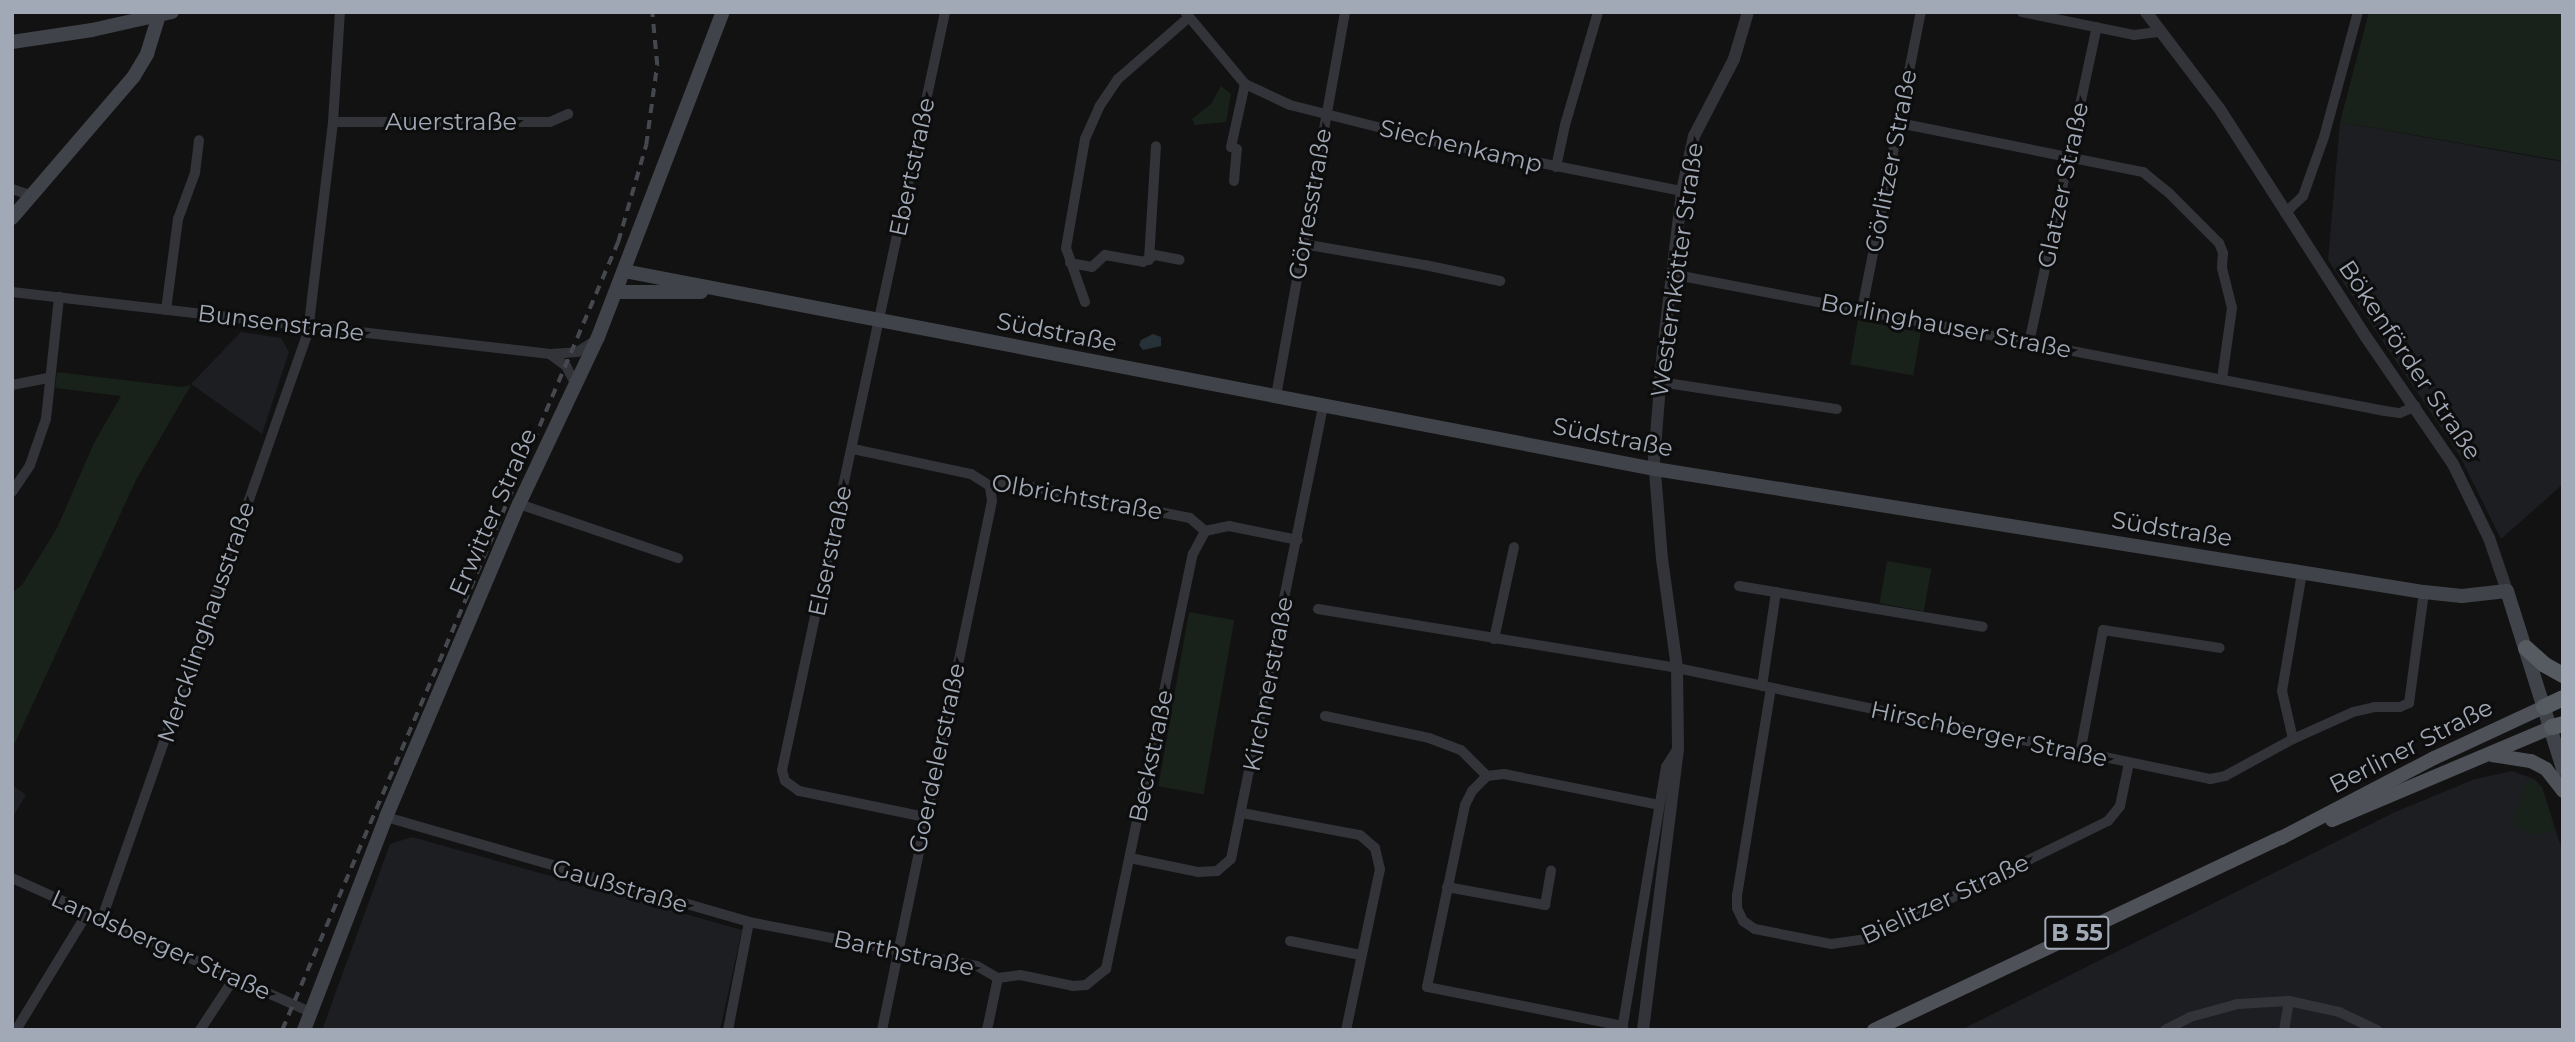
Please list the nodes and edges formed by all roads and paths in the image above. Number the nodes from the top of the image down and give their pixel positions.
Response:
1 (340, 12) edge
2 (723, 12) edge
3 (945, 12) edge
4 (1345, 12) edge
5 (1598, 12) edge
6 (1748, 12) edge
7 (1920, 12) edge
8 (2022, 12) edge
9 (2146, 12) edge
10 (2358, 12) edge
11 (164, 13) edge
12 (1187, 15) edge
13 (2096, 27) junction
14 (2160, 32) junction
15 (12, 42) edge
16 (1245, 84) junction
17 (568, 114) dead end
18 (1326, 114) junction
19 (333, 122) junction
20 (1899, 123) junction
21 (199, 140) dead end
22 (1156, 146) dead end
23 (2068, 157) junction
24 (1556, 167) junction
25 (1234, 181) dead end
26 (12, 189) edge
27 (1682, 191) junction
28 (32, 196) junction
29 (2285, 213) junction
30 (12, 218) edge
31 (1303, 244) junction
32 (1149, 260) junction
33 (1180, 260) dead end
34 (1070, 263) junction
35 (624, 271) junction
36 (1671, 275) junction
37 (1500, 281) dead end
38 (716, 290) junction
39 (12, 292) edge
40 (616, 292) junction
41 (59, 297) junction
42 (1085, 302) dead end
43 (1862, 309) junction
44 (166, 310) junction
45 (880, 321) junction
46 (309, 326) junction
47 (598, 337) junction
48 (2029, 343) junction
49 (550, 354) junction
50 (49, 378) junction
51 (2222, 379) junction
52 (1660, 382) junction
53 (12, 385) edge
54 (576, 386) junction
55 (1276, 396) junction
56 (1323, 405) junction
57 (2416, 406) junction
58 (1837, 409) dead end
59 (853, 449) junction
60 (1655, 469) junction
61 (990, 486) junction
62 (12, 492) edge
63 (519, 504) junction
64 (1205, 531) junction
65 (1298, 540) junction
66 (1514, 547) dead end
67 (678, 558) dead end
68 (2302, 573) junction
69 (1739, 586) dead end
70 (2507, 591) junction
71 (1776, 592) junction
72 (2424, 592) junction
73 (1318, 610) dead end
74 (1983, 627) dead end
75 (1494, 639) junction
76 (2220, 648) dead end
77 (2526, 648) junction
78 (1677, 668) junction
79 (2563, 674) edge
80 (1766, 687) junction
81 (2563, 698) edge
82 (2544, 706) junction
83 (1325, 716) dead end
84 (2557, 726) edge
85 (2293, 739) junction
86 (1678, 748) junction
87 (2080, 753) junction
88 (2492, 755) junction
89 (2129, 763) junction
90 (2563, 769) edge
91 (1487, 776) junction
92 (2563, 791) edge
93 (1659, 805) junction
94 (1242, 813) junction
95 (386, 817) junction
96 (925, 817) junction
97 (2281, 838) junction
98 (1130, 858) junction
99 (1551, 871) dead end
100 (12, 878) edge
101 (1447, 887) junction
102 (89, 912) junction
103 (102, 918) junction
104 (749, 922) junction
105 (1290, 941) dead end
106 (898, 950) junction
107 (1361, 955) junction
108 (235, 977) junction
109 (998, 978) junction
110 (1096, 980) joint
111 (2289, 1001) junction
112 (310, 1012) junction
113 (1622, 1028) edge
114 (16, 1030) edge
115 (200, 1030) edge
116 (304, 1030) edge
117 (728, 1030) edge
118 (882, 1030) edge
119 (987, 1030) edge
120 (1346, 1030) edge
121 (1643, 1030) edge
122 (1874, 1030) edge
123 (2165, 1030) edge
124 (2284, 1030) edge
125 (2377, 1030) edge

1 - 19 street, Mercklinghausstraße
2 - 35 main road, Erwitter Straße
3 - 45 street, Ebertstraße
4 - 18 street, Görresstraße
5 - 24 street
6 - 27 street, Westernkötter Straße
7 - 20 street, Görlitzer Straße
8 - 13 street
9 - 14 street, Bökenförder Straße
10 - 29 street
11 - 15 main road
11 - 28 main road
12 - 16 street, Siechenkamp
12 - 34 street
13 - 14 street
13 - 23 street, Glatzer Straße
14 - 29 street, Bökenförder Straße
16 - 18 street, Siechenkamp
16 - 25 street
17 - 19 street, Auerstraße
18 - 24 street, Siechenkamp
18 - 31 street, Görresstraße
19 - 46 street, Mercklinghausstraße
20 - 23 street
20 - 43 street, Görlitzer Straße
21 - 44 street
22 - 32 street
23 - 48 street, Glatzer Straße
23 - 51 street
24 - 27 street, Siechenkamp
26 - 28 street
27 - 36 street, Westernkötter Straße
28 - 30 main road
29 - 57 street, Bökenförder Straße
31 - 37 street
31 - 55 street, Görresstraße
32 - 33 street
32 - 34 street
34 - 42 street
35 - 38 main road, Südstraße
35 - 40 main road, Erwitter Straße
36 - 43 street, Borlinghauser Straße
36 - 52 street, Westernkötter Straße
38 - 40 main road, Südstraße
38 - 45 main road, Südstraße
39 - 41 street, Bunsenstraße
40 - 47 main road, Erwitter Straße
41 - 44 street, Bunsenstraße
41 - 50 street
43 - 48 street, Borlinghauser Straße
44 - 46 street, Bunsenstraße
45 - 55 main road, Südstraße
45 - 59 street, Elserstraße
46 - 49 street, Bunsenstraße
46 - 103 street, Mercklinghausstraße
47 - 49 street, Bunsenstraße
47 - 54 main road, Erwitter Straße
48 - 51 street, Borlinghauser Straße
49 - 54 street
50 - 53 street
50 - 62 street
51 - 57 street, Borlinghauser Straße
52 - 58 street
52 - 60 street, Westernkötter Straße
54 - 63 main road, Erwitter Straße
55 - 56 main road, Südstraße
56 - 60 main road, Südstraße
56 - 65 street, Kirchnerstraße
57 - 70 street, Bökenförder Straße
59 - 61 street, Olbrichtstraße
59 - 96 street, Elserstraße
60 - 68 main road, Südstraße
60 - 78 street, Westernkötter Straße
61 - 64 street, Olbrichtstraße
61 - 96 street, Goerdelerstraße
63 - 67 street
63 - 95 main road, Erwitter Straße
64 - 65 street
64 - 98 street, Beckstraße
65 - 94 street, Kirchnerstraße
66 - 75 street
68 - 72 main road, Südstraße
68 - 85 street
69 - 71 street
70 - 72 main road, Südstraße
70 - 77 main road, Bökenförder Straße
71 - 74 street
71 - 80 street, Bielitzer Straße
72 - 85 street, Hirschberger Straße
73 - 75 street, Hirschberger Straße
75 - 78 street, Hirschberger Straße
76 - 87 street
77 - 79 highway
77 - 82 main road, Bökenförder Straße
78 - 80 street, Hirschberger Straße
78 - 86 street, Westernkötter Straße
80 - 87 street, Hirschberger Straße
80 - 89 street, Bielitzer Straße
81 - 82 highway, Berliner Straße / B 55
82 - 84 main road, Bökenförder Straße
82 - 97 main road, Berliner Straße / B 55
83 - 91 street
84 - 88 main road, Berliner Straße / B 55
84 - 90 main road, Bökenförder Straße
85 - 89 street, Hirschberger Straße
86 - 93 street, Westernkötter Straße
86 - 121 street, Westernkötter Straße
87 - 89 street, Hirschberger Straße
88 - 92 main road
88 - 97 main road, Berliner Straße / B 55
91 - 93 street
91 - 101 street
93 - 113 street, Westernkötter Straße
94 - 98 street, Kirchnerstraße
94 - 107 street
95 - 104 street, Gaußstraße
95 - 112 main road, Erwitter Straße
96 - 106 street, Goerdelerstraße
97 - 122 main road, Berliner Straße / B 55
98 - 110 street, Beckstraße
99 - 101 street
100 - 102 street, Landsberger Straße
101 - 113 street
102 - 103 street, Landsberger Straße
102 - 114 street
103 - 108 street, Landsberger Straße
104 - 106 street, Barthstraße
104 - 117 street
105 - 107 street
106 - 109 street, Barthstraße
106 - 118 street, Goerdelerstraße
107 - 120 street
108 - 112 street, Landsberger Straße
108 - 115 street
109 - 110 street, Barthstraße
109 - 119 street
111 - 123 street
111 - 124 street
111 - 125 street
112 - 116 main road, Erwitter Straße

